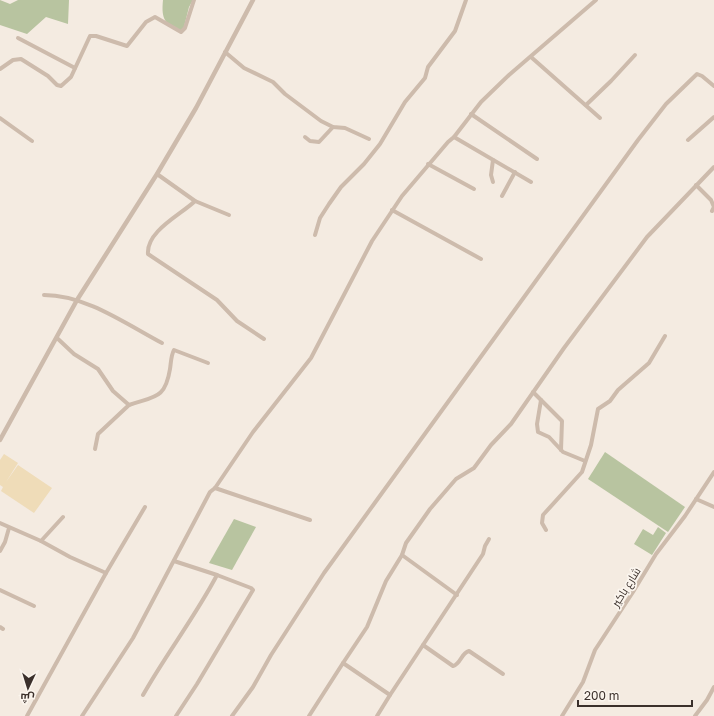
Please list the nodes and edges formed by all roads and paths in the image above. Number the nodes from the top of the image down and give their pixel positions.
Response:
1 (194, 0) edge
2 (253, 0) edge
3 (466, 0) edge
4 (596, 0) edge
5 (18, 38) dead end
6 (225, 52) junction
7 (635, 55) dead end
8 (531, 57) junction
9 (75, 68) junction
10 (0, 69) edge
11 (714, 86) edge
12 (586, 105) junction
13 (471, 114) junction
14 (714, 117) edge
15 (0, 118) edge
16 (600, 118) dead end
17 (333, 127) junction
18 (305, 137) dead end
19 (454, 137) junction
20 (369, 139) dead end
21 (688, 140) dead end
22 (32, 141) dead end
23 (537, 159) dead end
24 (493, 160) junction
25 (428, 164) junction
26 (714, 167) edge
27 (515, 172) junction
28 (157, 174) junction
29 (493, 182) dead end
30 (531, 182) dead end
31 (696, 185) junction
32 (474, 189) dead end
33 (502, 196) dead end
34 (195, 201) junction
35 (392, 210) junction
36 (712, 211) dead end
37 (229, 215) dead end
38 (315, 235) dead end
39 (481, 259) dead end
40 (44, 294) dead end
41 (77, 300) junction
42 (665, 336) dead end
43 (57, 338) junction
44 (264, 339) dead end
45 (162, 343) dead end
46 (208, 363) dead end
47 (533, 392) junction
48 (541, 400) junction
49 (129, 405) junction
50 (0, 440) edge
51 (95, 449) dead end
52 (561, 450) junction
53 (585, 461) junction
54 (714, 472) edge
55 (215, 488) junction
56 (697, 500) junction
57 (145, 507) dead end
58 (714, 507) edge
59 (63, 517) dead end
60 (310, 520) dead end
61 (0, 523) edge
62 (9, 528) junction
63 (546, 530) dead end
64 (489, 539) dead end
65 (41, 540) junction
66 (0, 551) edge
67 (402, 555) junction
68 (174, 561) junction
69 (106, 573) junction
70 (217, 575) junction
71 (0, 590) edge
72 (457, 595) junction
73 (34, 606) dead end
74 (423, 645) junction
75 (343, 663) junction
76 (503, 674) dead end
77 (714, 687) edge
78 (143, 694) dead end
79 (390, 695) junction
80 (27, 716) edge
81 (82, 716) edge
82 (176, 716) edge
83 (232, 716) edge
84 (309, 716) edge
85 (377, 716) edge
86 (562, 716) edge
87 (695, 716) edge

1 - 9 street
2 - 6 street
3 - 38 street
4 - 8 street
5 - 9 street
6 - 17 street
6 - 28 street
7 - 12 street
8 - 12 street
8 - 13 street
9 - 10 street
11 - 83 street
12 - 16 street
13 - 19 street
13 - 23 street
14 - 21 street
15 - 22 street
17 - 18 street
17 - 20 street
19 - 24 street
19 - 25 street
24 - 27 street
24 - 29 street
25 - 32 street
25 - 35 street
26 - 31 street
27 - 30 street
27 - 33 street
28 - 34 street
28 - 41 street
31 - 36 street
31 - 47 street
34 - 37 street
34 - 44 street
35 - 39 street
35 - 55 street
40 - 41 street
41 - 43 street
41 - 45 street
42 - 53 street
43 - 49 street
43 - 50 street
46 - 49 street
47 - 48 street
47 - 67 street
48 - 52 street
48 - 52 street
49 - 51 street
52 - 53 street
53 - 63 street
54 - 56 street, شارع باكير
55 - 60 street
55 - 68 street
56 - 58 street
56 - 86 street, شارع باكير
57 - 69 street
59 - 65 street
61 - 62 street
62 - 65 street
62 - 66 street
64 - 72 street
65 - 69 street
67 - 72 street
67 - 75 street
68 - 70 street
68 - 81 street
69 - 80 street
70 - 78 street
70 - 82 street
71 - 73 street
72 - 74 street
74 - 76 street
74 - 79 street
75 - 79 street
75 - 84 street
77 - 87 street
79 - 85 street

